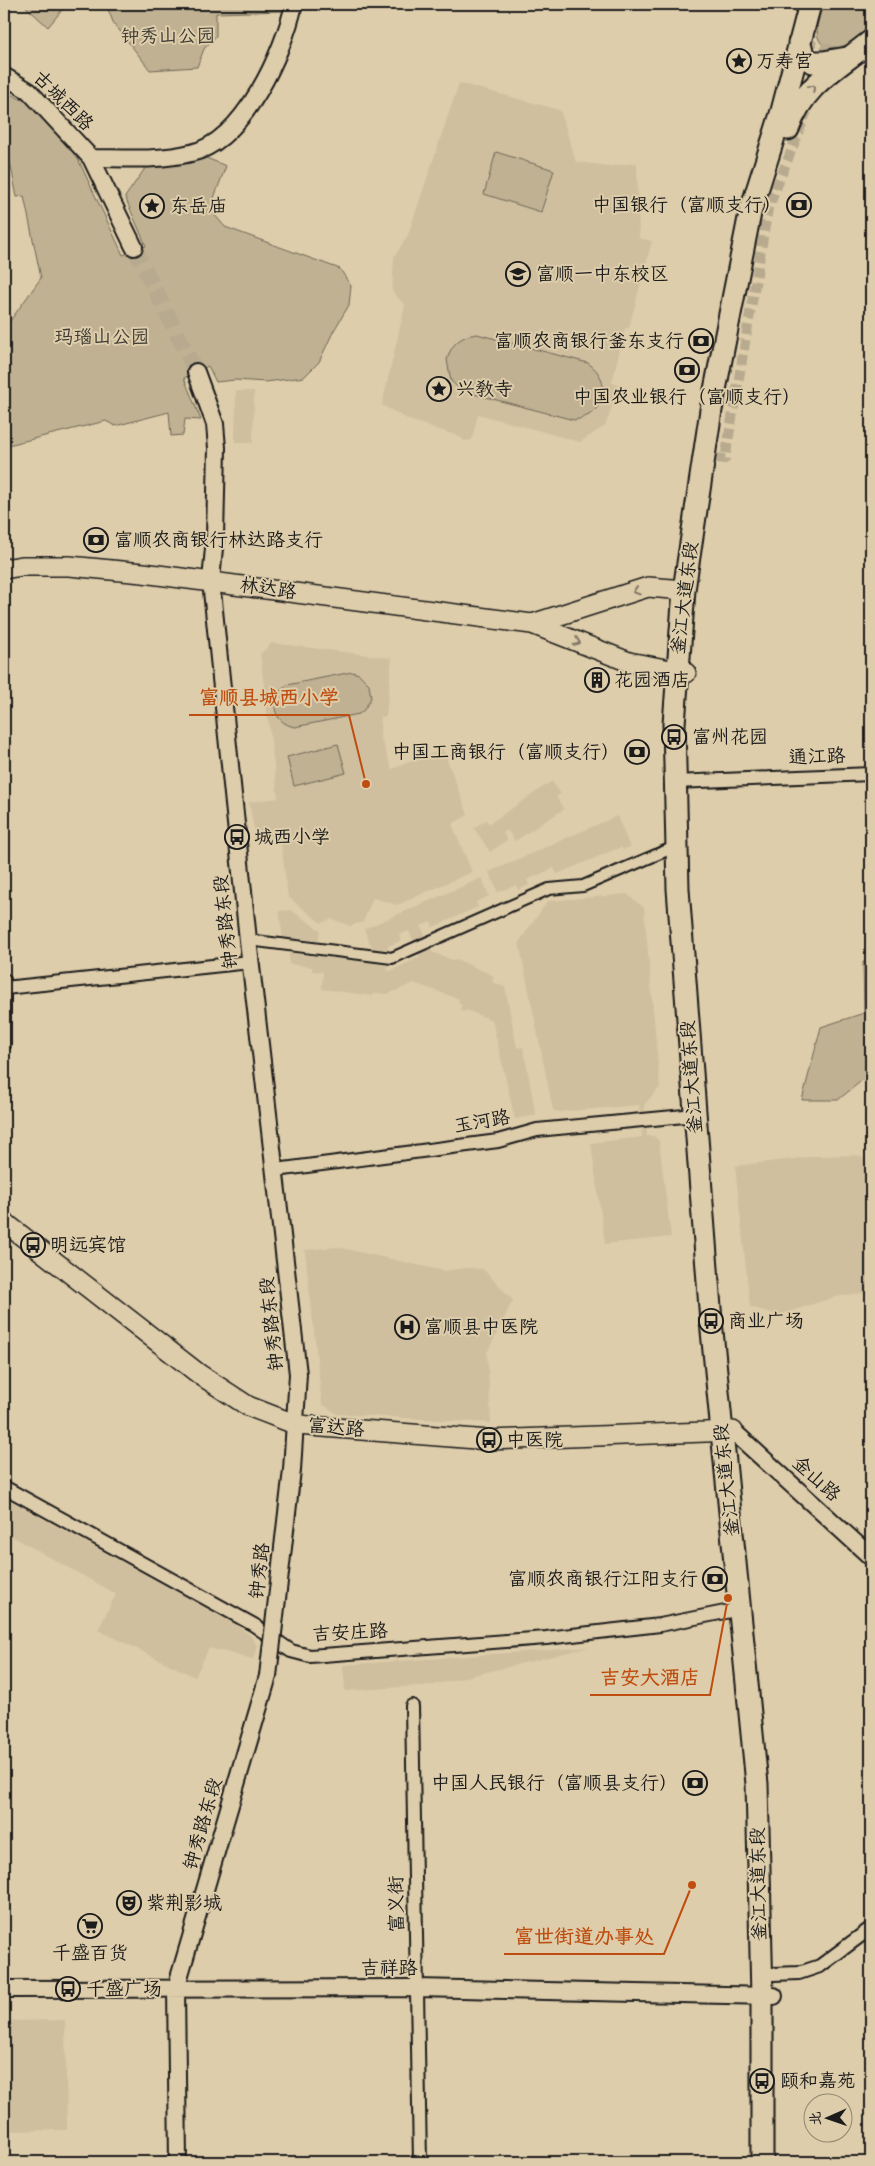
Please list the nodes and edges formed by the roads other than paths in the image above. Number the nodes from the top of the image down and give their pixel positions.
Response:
1 (294, 4) edge
2 (810, 4) edge
3 (871, 41) edge
4 (799, 43) junction
5 (852, 56) junction
6 (4, 76) edge
7 (91, 158) junction
8 (134, 247) tunnel mouth
9 (196, 372) tunnel mouth
10 (4, 569) edge
11 (211, 581) junction
12 (684, 590) junction
13 (532, 624) junction
14 (681, 672) junction
15 (871, 774) edge
16 (679, 781) junction
17 (677, 846) junction
18 (248, 940) junction
19 (250, 962) junction
20 (4, 984) edge
21 (4, 1045) edge
22 (695, 1115) junction
23 (276, 1170) junction
24 (4, 1222) edge
25 (296, 1425) junction
26 (727, 1431) junction
27 (292, 1470) joint
28 (4, 1487) edge
29 (871, 1557) edge
30 (740, 1609) junction
31 (268, 1676) joint
32 (412, 1706) dead end
33 (871, 1928) edge
34 (773, 1974) junction
35 (176, 1988) junction
36 (417, 1988) junction
37 (4, 1989) edge
38 (768, 1997) junction
39 (178, 2162) edge
40 (420, 2162) edge
41 (762, 2162) edge
42 (774, 2162) edge

1 - 7 street
2 - 4 main road, 釜江大道东段
3 - 5 main road, 釜江大道东段
4 - 5 main road
4 - 12 main road, 釜江大道东段
14 -> 5 main road, 釜江大道东段
6 - 7 street, 古城西路
7 - 8 street, 古城西路
9 - 11 street, 钟秀路东段
10 - 11 main road, 林达路
11 - 13 main road, 林达路
11 - 18 street, 钟秀路东段
12 -> 13 main road
12 - 14 main road, 釜江大道东段
13 -> 14 main road
14 - 16 main road, 釜江大道东段
15 - 16 street, 通江路
16 - 17 main road, 釜江大道东段
16 - 26 main road, 釜江大道东段
17 - 18 street
17 - 22 main road, 釜江大道东段
18 - 19 street, 钟秀路东段
19 - 20 street
19 - 23 street, 钟秀路东段
20 - 21 street
22 - 23 street, 玉河路
22 - 26 main road, 釜江大道东段
23 - 25 street, 钟秀路东段
24 - 25 main road, 富达路
25 - 26 main road, 富达路
25 - 27 street, 钟秀路东段
26 - 29 street, 金山路
26 - 30 main road, 釜江大道东段
26 - 34 main road, 釜江大道东段
27 - 31 street, 钟秀路, bridge
28 - 30 street, 吉安庄路
30 - 38 main road, 釜江大道东段
31 - 35 street, 钟秀路东段
32 - 36 street, 富义街
33 - 34 street
34 - 38 main road, 釜江大道东段
35 - 36 street, 吉祥路
35 - 37 street, 吉祥路
35 - 39 street, 钟秀路东段
36 - 38 street, 吉祥路
36 - 40 street, 富义街
38 - 41 main road, 釜江大道东段
38 - 42 main road, 釜江大道东段

